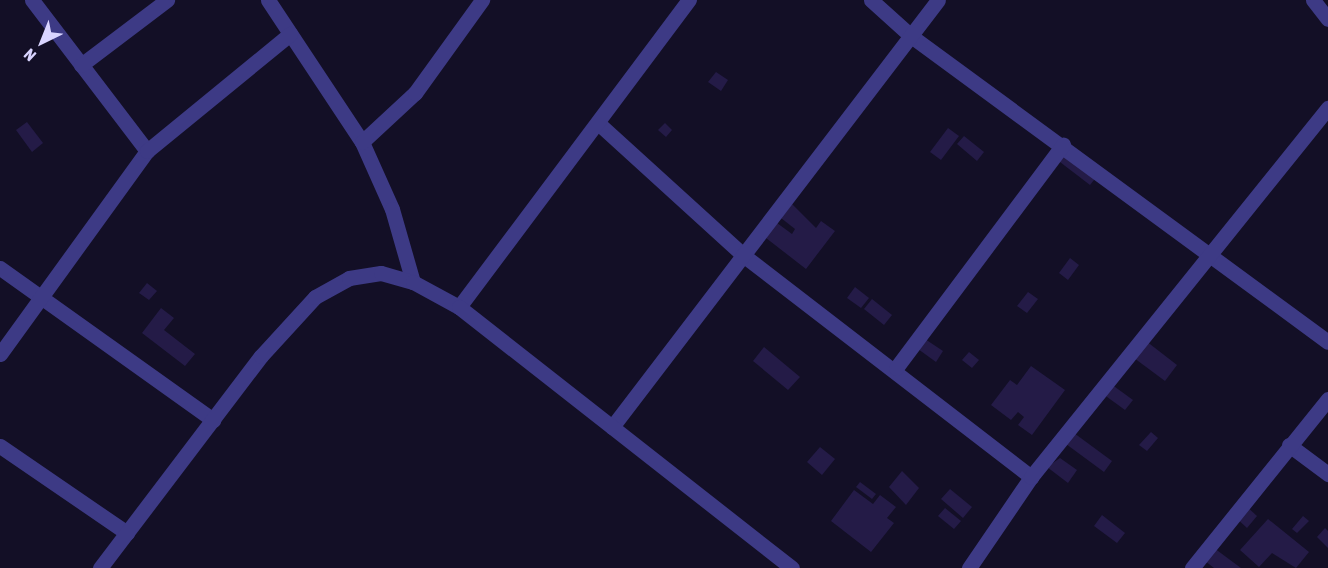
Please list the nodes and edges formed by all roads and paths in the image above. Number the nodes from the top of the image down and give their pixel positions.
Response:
1 (32, 0) edge
2 (167, 0) edge
3 (268, 0) edge
4 (482, 0) edge
5 (689, 0) edge
6 (871, 0) edge
7 (938, 0) edge
8 (1313, 0) edge
9 (1328, 19) edge
10 (290, 34) junction
11 (911, 36) junction
12 (81, 65) junction
13 (1328, 107) edge
14 (598, 123) junction
15 (362, 142) junction
16 (1064, 145) junction
17 (147, 151) junction
18 (743, 255) junction
19 (1213, 255) junction
20 (0, 268) edge
21 (413, 282) junction
22 (42, 302) junction
23 (459, 308) junction
24 (1328, 342) edge
25 (0, 354) edge
26 (896, 368) junction
27 (1328, 399) edge
28 (213, 420) junction
29 (612, 427) junction
30 (1289, 445) junction
31 (0, 446) edge
32 (1328, 474) edge
33 (1031, 477) junction
34 (127, 533) junction
35 (104, 563) edge
36 (120, 568) edge
37 (792, 568) edge
38 (969, 568) edge
39 (1192, 568) edge

1 - 12 street
2 - 12 street
3 - 10 street
4 - 15 street
5 - 14 street
6 - 11 street
7 - 11 street
8 - 9 street
10 - 15 street
10 - 17 street
11 - 16 street
11 - 18 street
12 - 17 street
13 - 19 street
14 - 18 street
14 - 23 street
15 - 21 street
16 - 19 street
16 - 26 street
17 - 22 street
18 - 26 street
18 - 29 street
19 - 24 street
19 - 33 street
20 - 22 street
21 - 23 street
21 - 28 street
22 - 25 street
22 - 28 street
23 - 29 street
26 - 33 street
27 - 30 street
28 - 34 street
29 - 37 street
30 - 32 street
30 - 39 street
31 - 34 street
33 - 38 street
34 - 35 street
35 - 36 street

